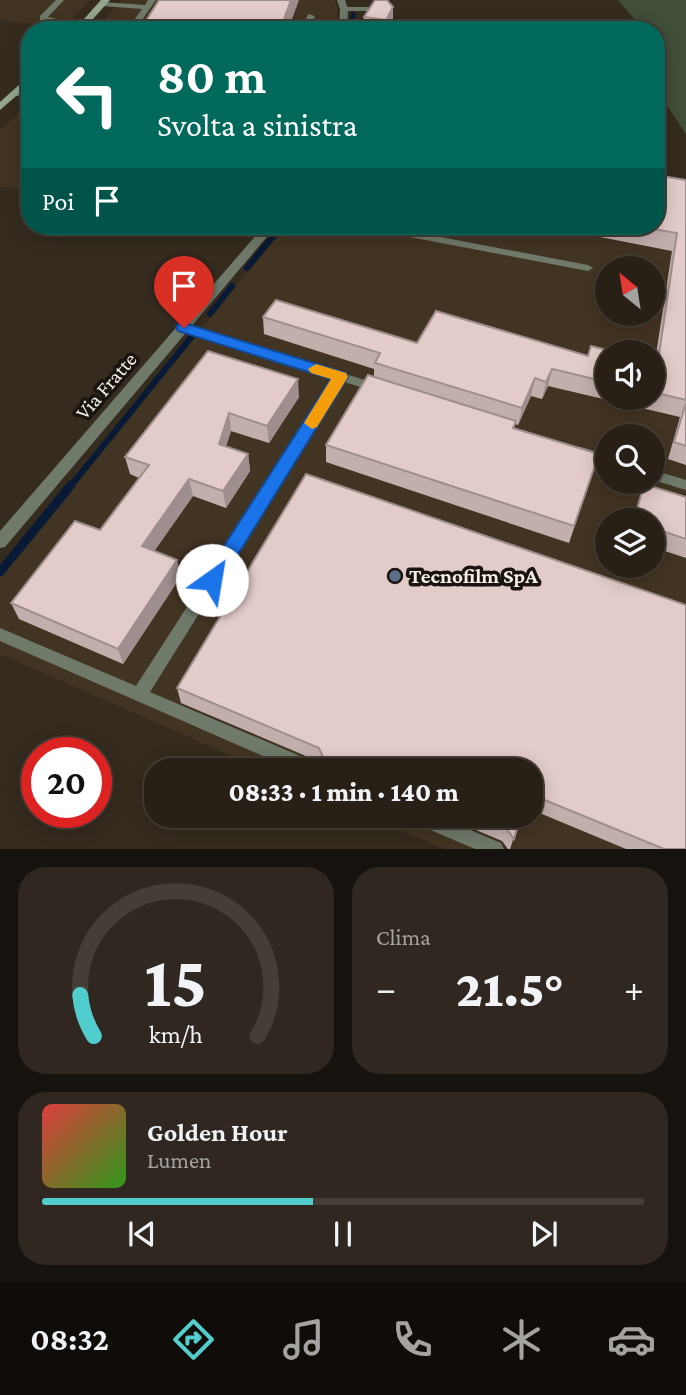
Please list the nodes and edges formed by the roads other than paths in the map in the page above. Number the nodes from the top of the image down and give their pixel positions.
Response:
1 (60, 0) edge
2 (104, 2) edge
3 (149, 4) edge
4 (343, 4) edge
5 (369, 9) edge
6 (311, 16) dead end
7 (54, 21) edge
8 (86, 21) edge
9 (137, 21) edge
10 (309, 21) edge
11 (21, 86) edge
12 (14, 93) junction
13 (21, 94) edge
14 (0, 107) edge
15 (262, 235) edge
16 (415, 235) edge
17 (588, 268) dead end
18 (184, 328) junction
19 (341, 377) junction
20 (392, 393) edge
21 (570, 449) edge
22 (595, 456) edge
23 (665, 479) edge
24 (686, 485) edge
25 (0, 542) edge
26 (0, 634) edge
27 (139, 695) junction
28 (285, 758) edge
29 (446, 828) edge
30 (495, 849) edge

1 - 7 lane
2 - 3 lane
2 - 8 main road
3 - 9 lane
4 - 5 lane
6 - 10 lane
11 - 12 main road
12 - 13 lane
12 - 14 main road
15 - 18 street, Via Fratte
16 - 17 lane
18 - 19 lane
18 - 25 street, Via Fratte
19 - 20 lane
19 - 27 lane
21 - 22 lane
23 - 24 lane
26 - 27 lane
27 - 28 lane
29 - 30 lane

